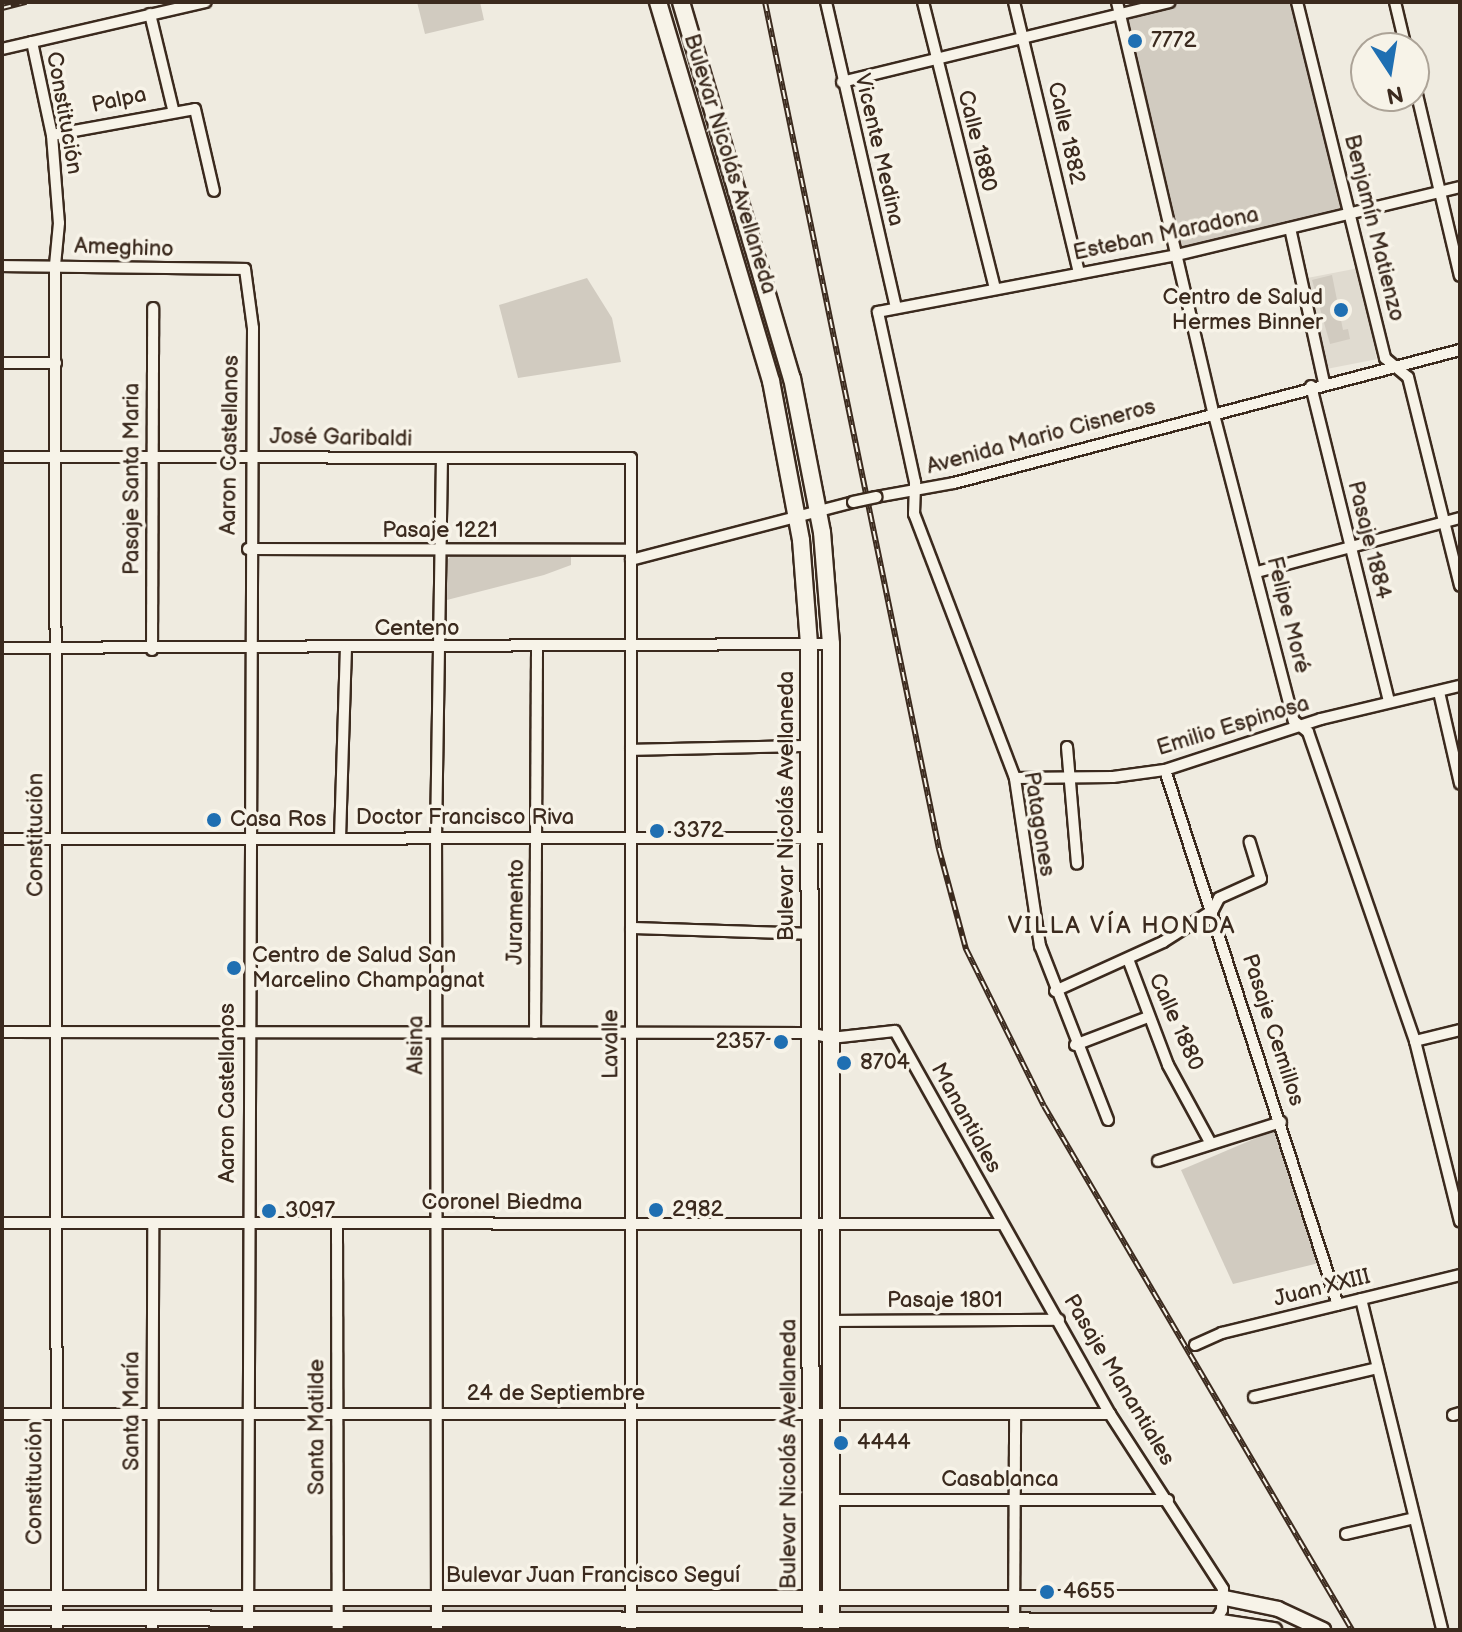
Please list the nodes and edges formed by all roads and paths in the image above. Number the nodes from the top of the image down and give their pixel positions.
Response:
1 (206, 2) edge
2 (658, 2) edge
3 (681, 2) edge
4 (826, 2) edge
5 (923, 2) edge
6 (1014, 2) edge
7 (1117, 2) edge
8 (1169, 2) edge
9 (1297, 2) edge
10 (1395, 2) edge
11 (150, 14) junction
12 (1120, 14) junction
13 (1402, 32) edge
14 (1023, 38) junction
15 (32, 42) junction
16 (2, 49) edge
17 (936, 60) junction
18 (842, 82) junction
19 (173, 109) junction
20 (1421, 112) edge
21 (52, 135) junction
22 (1460, 187) edge
23 (214, 191) dead end
24 (1440, 192) junction
25 (1349, 214) junction
26 (1290, 228) junction
27 (1177, 255) junction
28 (55, 265) junction
29 (2, 266) edge
30 (245, 269) joint
31 (1079, 273) junction
32 (1460, 276) edge
33 (995, 289) junction
34 (896, 307) junction
35 (153, 308) dead end
36 (1460, 350) edge
37 (2, 363) edge
38 (56, 363) junction
39 (1394, 366) junction
40 (1324, 383) junction
41 (1311, 386) junction
42 (1213, 411) junction
43 (152, 456) junction
44 (251, 456) junction
45 (2, 457) edge
46 (57, 458) junction
47 (631, 458) joint
48 (442, 460) junction
49 (916, 490) junction
50 (819, 512) junction
51 (798, 517) junction
52 (1460, 518) edge
53 (1444, 523) junction
54 (1350, 547) junction
55 (248, 549) junction
56 (439, 551) junction
57 (631, 555) junction
58 (1257, 572) junction
59 (1460, 586) edge
60 (831, 644) junction
61 (809, 645) junction
62 (2, 648) edge
63 (57, 649) junction
64 (249, 649) junction
65 (346, 649) junction
66 (537, 649) junction
67 (631, 649) junction
68 (152, 650) junction
69 (439, 650) junction
70 (1460, 686) edge
71 (1439, 692) junction
72 (1389, 702) junction
73 (1303, 724) junction
74 (809, 746) junction
75 (1067, 747) dead end
76 (631, 750) junction
77 (1165, 770) junction
78 (1067, 776) junction
79 (1015, 778) junction
80 (1460, 784) edge
81 (340, 838) junction
82 (436, 838) junction
83 (537, 838) junction
84 (631, 838) junction
85 (809, 838) junction
86 (831, 838) junction
87 (2, 839) edge
88 (248, 839) junction
89 (56, 840) junction
90 (1250, 842) dead end
91 (1077, 864) dead end
92 (1213, 910) junction
93 (631, 928) junction
94 (810, 934) junction
95 (1128, 959) junction
96 (1055, 991) junction
97 (1148, 1017) junction
98 (1460, 1030) edge
99 (2, 1032) edge
100 (56, 1032) junction
101 (248, 1032) junction
102 (436, 1033) junction
103 (535, 1033) junction
104 (631, 1033) junction
105 (810, 1033) junction
106 (831, 1038) junction
107 (1415, 1041) junction
108 (1075, 1045) junction
109 (1108, 1120) dead end
110 (1281, 1122) junction
111 (1210, 1142) junction
112 (1158, 1161) dead end
113 (1460, 1221) edge
114 (2, 1223) edge
115 (55, 1223) junction
116 (153, 1223) junction
117 (248, 1223) junction
118 (337, 1223) junction
119 (436, 1223) junction
120 (631, 1223) junction
121 (810, 1224) junction
122 (831, 1224) junction
123 (1001, 1224) junction
124 (1460, 1275) edge
125 (1361, 1299) junction
126 (1338, 1305) junction
127 (1059, 1320) junction
128 (831, 1321) junction
129 (1195, 1345) dead end
130 (1378, 1368) junction
131 (1254, 1397) dead end
132 (2, 1414) edge
133 (55, 1414) junction
134 (248, 1414) junction
135 (337, 1414) junction
136 (437, 1414) junction
137 (631, 1414) junction
138 (811, 1414) junction
139 (831, 1414) junction
140 (1015, 1414) junction
141 (1110, 1414) junction
142 (152, 1415) junction
143 (1014, 1499) junction
144 (831, 1500) junction
145 (1168, 1500) junction
146 (1414, 1518) junction
147 (1346, 1534) dead end
148 (2, 1598) edge
149 (56, 1598) junction
150 (152, 1598) junction
151 (248, 1598) junction
152 (338, 1598) junction
153 (437, 1598) junction
154 (631, 1598) junction
155 (811, 1598) junction
156 (831, 1598) junction
157 (1014, 1598) junction
158 (1225, 1598) junction
159 (2, 1618) edge
160 (57, 1624) edge
161 (152, 1624) edge
162 (248, 1624) edge
163 (338, 1624) edge
164 (437, 1624) edge
165 (631, 1624) edge
166 (811, 1625) edge
167 (831, 1625) edge
168 (934, 1625) edge
169 (1014, 1625) edge
170 (1213, 1625) edge
171 (1274, 1630) edge
172 (1323, 1630) edge
173 (1442, 1630) edge

1 - 11 street
2 - 51 main road, Bulevar Nicolás Avellaneda
3 - 50 main road, Bulevar Nicolás Avellaneda
4 - 18 street, Vicente Medina
5 - 17 street, Calle 1880
6 - 14 street, Calle 1882
7 - 12 street, Felipe Moré
8 - 12 street
9 - 25 street, Benjamín Matienzo
10 - 13 street
11 - 15 street
11 - 19 street
12 - 14 street
12 - 27 street, Felipe Moré
14 - 17 street
14 - 31 street, Calle 1882
15 - 16 street
15 - 21 street, Constitución
17 - 18 street
17 - 33 street, Calle 1880
18 - 34 street, Vicente Medina
19 - 21 street, Palpa
19 - 23 street, Palpa
20 - 24 street
21 - 28 street, Constitución
22 - 24 street, Esteban Maradona
24 - 25 street, Esteban Maradona
24 - 32 street
25 - 26 street, Esteban Maradona
25 - 39 street, Benjamín Matienzo
26 - 27 street, Esteban Maradona
26 - 40 street
27 - 31 street, Esteban Maradona
27 - 42 street, Felipe Moré
28 - 29 street, Ameghino
28 - 30 street, Ameghino
28 - 38 street, Constitución
30 - 44 street, Aaron Castellanos
31 - 33 street, Esteban Maradona
33 - 34 street, Esteban Maradona
34 - 49 street, Esteban Maradona
35 - 43 street, Pasaje Santa Maria
36 - 39 street, Avenida Mario Cisneros
37 - 38 street
38 - 46 street, Constitución
39 - 40 street, Avenida Mario Cisneros
39 - 53 street, Benjamín Matienzo
40 - 41 street, Avenida Mario Cisneros
41 - 42 street, Avenida Mario Cisneros
41 - 54 street, Pasaje 1884
42 - 49 street, Avenida Mario Cisneros
42 - 58 street, Felipe Moré
43 - 44 street, José Garibaldi
43 - 46 street, José Garibaldi
43 - 68 street, Pasaje Santa Maria
44 - 48 street, José Garibaldi
44 - 55 street, Aaron Castellanos
45 - 46 street, José Garibaldi
46 - 63 street, Constitución
47 - 48 street, José Garibaldi
47 - 57 street, Lavalle
48 - 56 street, Alsina
49 - 50 street, Avenida Mario Cisneros, bridge
49 - 79 street, Patagones
50 - 51 street, Avenida Mario Cisneros
50 - 60 main road, Bulevar Nicolás Avellaneda
51 - 57 street, Avenida Mario Cisneros
51 - 61 main road, Bulevar Nicolás Avellaneda
52 - 53 street
53 - 54 street
53 - 59 street, Benjamín Matienzo
54 - 58 street
54 - 72 street, Pasaje 1884
55 - 56 street, Pasaje 1221
55 - 64 street, Aaron Castellanos
56 - 57 street, Pasaje 1221
56 - 69 street, Alsina
57 - 67 street, Lavalle
58 - 73 street, Felipe Moré
60 - 61 street, Centeno
60 - 86 main road, Bulevar Nicolás Avellaneda
61 - 67 street, Centeno
61 - 74 main road, Bulevar Nicolás Avellaneda
62 - 63 street, Centeno
63 - 68 street, Centeno
63 - 89 street, Constitución
64 - 65 street, Centeno
64 - 68 street, Centeno
64 - 88 street, Aaron Castellanos
65 - 69 street, Centeno
65 - 81 street
66 - 67 street, Centeno
66 - 69 street, Centeno
66 - 83 street, Juramento
67 - 76 street, Lavalle
69 - 82 street, Alsina
70 - 71 street, Emilio Espinosa
71 - 72 street, Emilio Espinosa
71 - 80 street
72 - 73 street, Emilio Espinosa
73 - 77 street, Emilio Espinosa
73 - 107 street, Felipe Moré
74 - 76 street
74 - 85 main road, Bulevar Nicolás Avellaneda
75 - 78 street
76 - 84 street, Lavalle
77 - 78 street, Emilio Espinosa
77 - 92 street, Pasaje Cemillos
78 - 79 street, Emilio Espinosa
78 - 91 street
79 - 96 street, Patagones
81 - 82 street, Doctor Francisco Riva
81 - 88 street, Doctor Francisco Riva
82 - 83 street, Doctor Francisco Riva
82 - 102 street, Alsina
83 - 84 street, Doctor Francisco Riva
83 - 103 street, Juramento
84 - 85 street, Doctor Francisco Riva
84 - 93 street, Lavalle
85 - 86 street, Doctor Francisco Riva
85 - 94 main road, Bulevar Nicolás Avellaneda
86 - 106 main road, Bulevar Nicolás Avellaneda
87 - 89 street, Doctor Francisco Riva
88 - 89 street, Doctor Francisco Riva
88 - 101 street, Aaron Castellanos
89 - 100 street, Constitución
90 - 92 street
92 - 95 street
92 - 110 street, Pasaje Cemillos
93 - 94 street
93 - 104 street, Lavalle
94 - 105 main road, Bulevar Nicolás Avellaneda
95 - 96 street
95 - 97 street, Calle 1880
96 - 108 street, Patagones
97 - 108 street
97 - 111 street, Calle 1880
98 - 107 street
99 - 100 street
100 - 101 street
100 - 115 street, Constitución
101 - 102 street
101 - 117 street, Aaron Castellanos
102 - 103 street
102 - 119 street, Alsina
103 - 104 street
104 - 105 street
104 - 120 street, Lavalle
105 - 106 street
105 - 121 main road, Bulevar Nicolás Avellaneda
106 - 122 main road, Bulevar Nicolás Avellaneda
106 - 123 street, Manantiales
107 - 113 street, Felipe Moré
108 - 109 street, Patagones
110 - 111 street
110 - 126 street, Pasaje Cemillos
111 - 112 street
114 - 115 street, Coronel Biedma
115 - 116 street, Coronel Biedma
115 - 133 street, Constitución
116 - 117 street, Coronel Biedma
116 - 142 street, Santa María
117 - 118 street, Coronel Biedma
117 - 134 street, Aaron Castellanos
118 - 119 street, Coronel Biedma
118 - 135 street, Santa Matilde
119 - 120 street, Coronel Biedma
119 - 136 street, Alsina
120 - 121 street, Coronel Biedma
120 - 137 street, Lavalle
121 - 122 street, Coronel Biedma
121 - 138 main road, Bulevar Nicolás Avellaneda
122 - 123 street, Coronel Biedma
122 - 128 main road, Bulevar Nicolás Avellaneda
123 - 127 street, Pasaje Manantiales
124 - 125 street, Juan XXIII
125 - 126 street, Juan XXIII
125 - 130 street
126 - 129 street, Juan XXIII
127 - 128 street, Pasaje 1801
127 - 141 street, Pasaje Manantiales
128 - 139 main road, Bulevar Nicolás Avellaneda
130 - 131 street
130 - 146 street
132 - 133 street, 24 de Septiembre
133 - 142 street, 24 de Septiembre
133 - 149 street, Constitución
134 - 135 street, 24 de Septiembre
134 - 142 street, 24 de Septiembre
134 - 151 street, Aaron Castellanos
135 - 136 street, 24 de Septiembre
135 - 152 street, Santa Matilde
136 - 137 street, 24 de Septiembre
136 - 153 street, Alsina
137 - 138 street, 24 de Septiembre
137 - 154 street, Lavalle
138 - 139 street, 24 de Septiembre
138 - 155 main road, Bulevar Nicolás Avellaneda
139 - 140 street, 24 de Septiembre
139 - 144 main road, Bulevar Nicolás Avellaneda
140 - 141 street, 24 de Septiembre
140 - 143 street
141 - 145 street, Pasaje Manantiales
142 - 150 street, Santa María
143 - 144 street, Casablanca
143 - 145 street, Casablanca
143 - 157 street
144 - 156 main road, Bulevar Nicolás Avellaneda
145 - 158 street, Pasaje Manantiales
146 - 147 street
146 - 173 street
148 - 149 main road, Bulevar Juan Francisco Seguí
149 - 150 main road, Bulevar Juan Francisco Seguí
149 - 160 street, Constitución
150 - 151 main road, Bulevar Juan Francisco Seguí
151 - 152 main road, Bulevar Juan Francisco Seguí
151 - 162 street, Aaron Castellanos
152 - 153 main road, Bulevar Juan Francisco Seguí
152 - 163 street, Santa Matilde
153 - 154 main road, Bulevar Juan Francisco Seguí
153 - 164 street, Alsina
154 - 155 main road, Bulevar Juan Francisco Seguí
154 - 165 street, Lavalle
155 - 156 main road, Bulevar Juan Francisco Seguí
155 - 166 main road, Bulevar Nicolás Avellaneda
156 - 157 main road, Bulevar Juan Francisco Seguí
156 - 167 main road, Bulevar Nicolás Avellaneda
157 - 158 main road, Bulevar Juan Francisco Seguí
157 - 169 street
158 - 170 street
158 - 172 main road, Bulevar Juan Francisco Seguí
159 - 160 main road, Bulevar Juan Francisco Seguí
160 - 161 main road, Bulevar Juan Francisco Seguí
161 - 162 main road, Bulevar Juan Francisco Seguí
162 - 163 main road, Bulevar Juan Francisco Seguí
163 - 164 main road, Bulevar Juan Francisco Seguí
164 - 165 main road, Bulevar Juan Francisco Seguí
165 - 166 main road, Bulevar Juan Francisco Seguí
166 - 167 main road, Bulevar Juan Francisco Seguí
167 - 168 main road, Bulevar Juan Francisco Seguí
168 - 169 main road, Bulevar Juan Francisco Seguí
169 - 170 main road, Bulevar Juan Francisco Seguí
170 - 171 main road, Bulevar Juan Francisco Seguí

